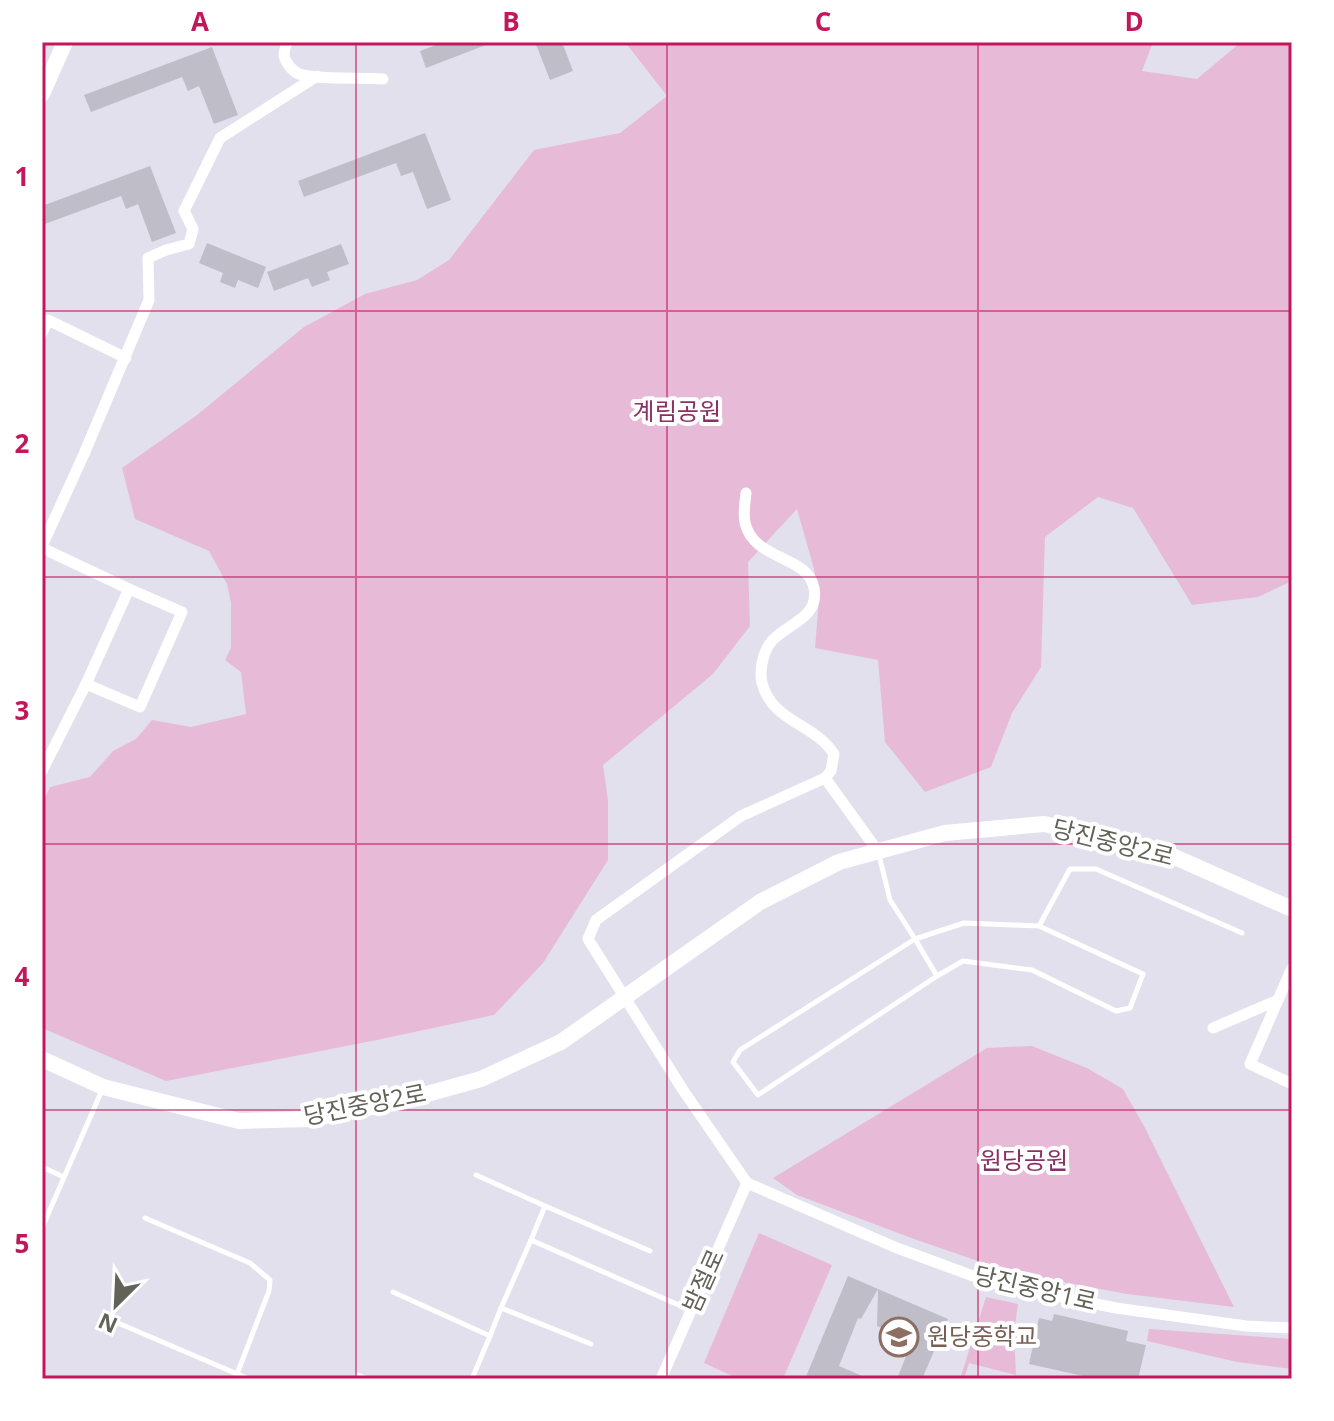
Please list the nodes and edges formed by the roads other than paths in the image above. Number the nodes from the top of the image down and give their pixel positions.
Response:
1 (65, 42) edge
2 (287, 42) edge
3 (317, 76) junction
4 (383, 79) dead end
5 (42, 94) edge
6 (42, 333) edge
7 (126, 358) junction
8 (746, 493) dead end
9 (42, 547) edge
10 (129, 589) junction
11 (86, 684) junction
12 (42, 771) edge
13 (825, 778) junction
14 (877, 850) junction
15 (1292, 909) edge
16 (1039, 926) junction
17 (1242, 933) dead end
18 (915, 939) junction
19 (1292, 968) edge
20 (937, 976) junction
21 (1284, 996) edge
22 (626, 997) junction
23 (1213, 1028) dead end
24 (42, 1059) edge
25 (1292, 1084) edge
26 (103, 1087) junction
27 (42, 1167) edge
28 (476, 1175) dead end
29 (64, 1177) junction
30 (747, 1183) junction
31 (545, 1206) junction
32 (145, 1218) dead end
33 (42, 1228) edge
34 (531, 1240) junction
35 (650, 1251) dead end
36 (393, 1292) dead end
37 (501, 1308) junction
38 (691, 1310) junction
39 (104, 1317) dead end
40 (1292, 1328) edge
41 (490, 1336) junction
42 (591, 1344) dead end
43 (237, 1374) junction
44 (358, 1375) dead end
45 (249, 1379) edge
46 (367, 1379) edge
47 (472, 1379) edge
48 (661, 1379) edge

1 - 5 street
2 - 3 street
3 - 4 street
3 - 7 street
6 - 7 street
7 - 9 street
8 - 13 street
9 - 10 street
10 - 11 street
10 - 11 street
11 - 12 street
13 - 14 street
13 - 22 street
14 - 15 street, 당진중앙2로
14 - 18 lane
14 - 22 street, 당진중앙2로
16 - 17 lane
16 - 18 lane
16 - 20 lane
18 - 20 lane
18 - 20 lane
19 - 21 street
21 - 23 street
21 - 25 street
22 - 26 street, 당진중앙2로
22 - 30 street
24 - 26 street, 당진중앙2로
26 - 29 lane
27 - 29 lane
28 - 31 lane
29 - 33 lane
30 - 38 street, 밤절로
30 - 40 street, 당진중앙1로
31 - 34 lane
31 - 35 lane
32 - 43 lane
34 - 37 lane
34 - 38 lane
36 - 41 lane
37 - 41 lane
37 - 42 lane
38 - 48 street, 밤절로
39 - 43 lane
41 - 47 lane
43 - 45 lane
44 - 46 lane

